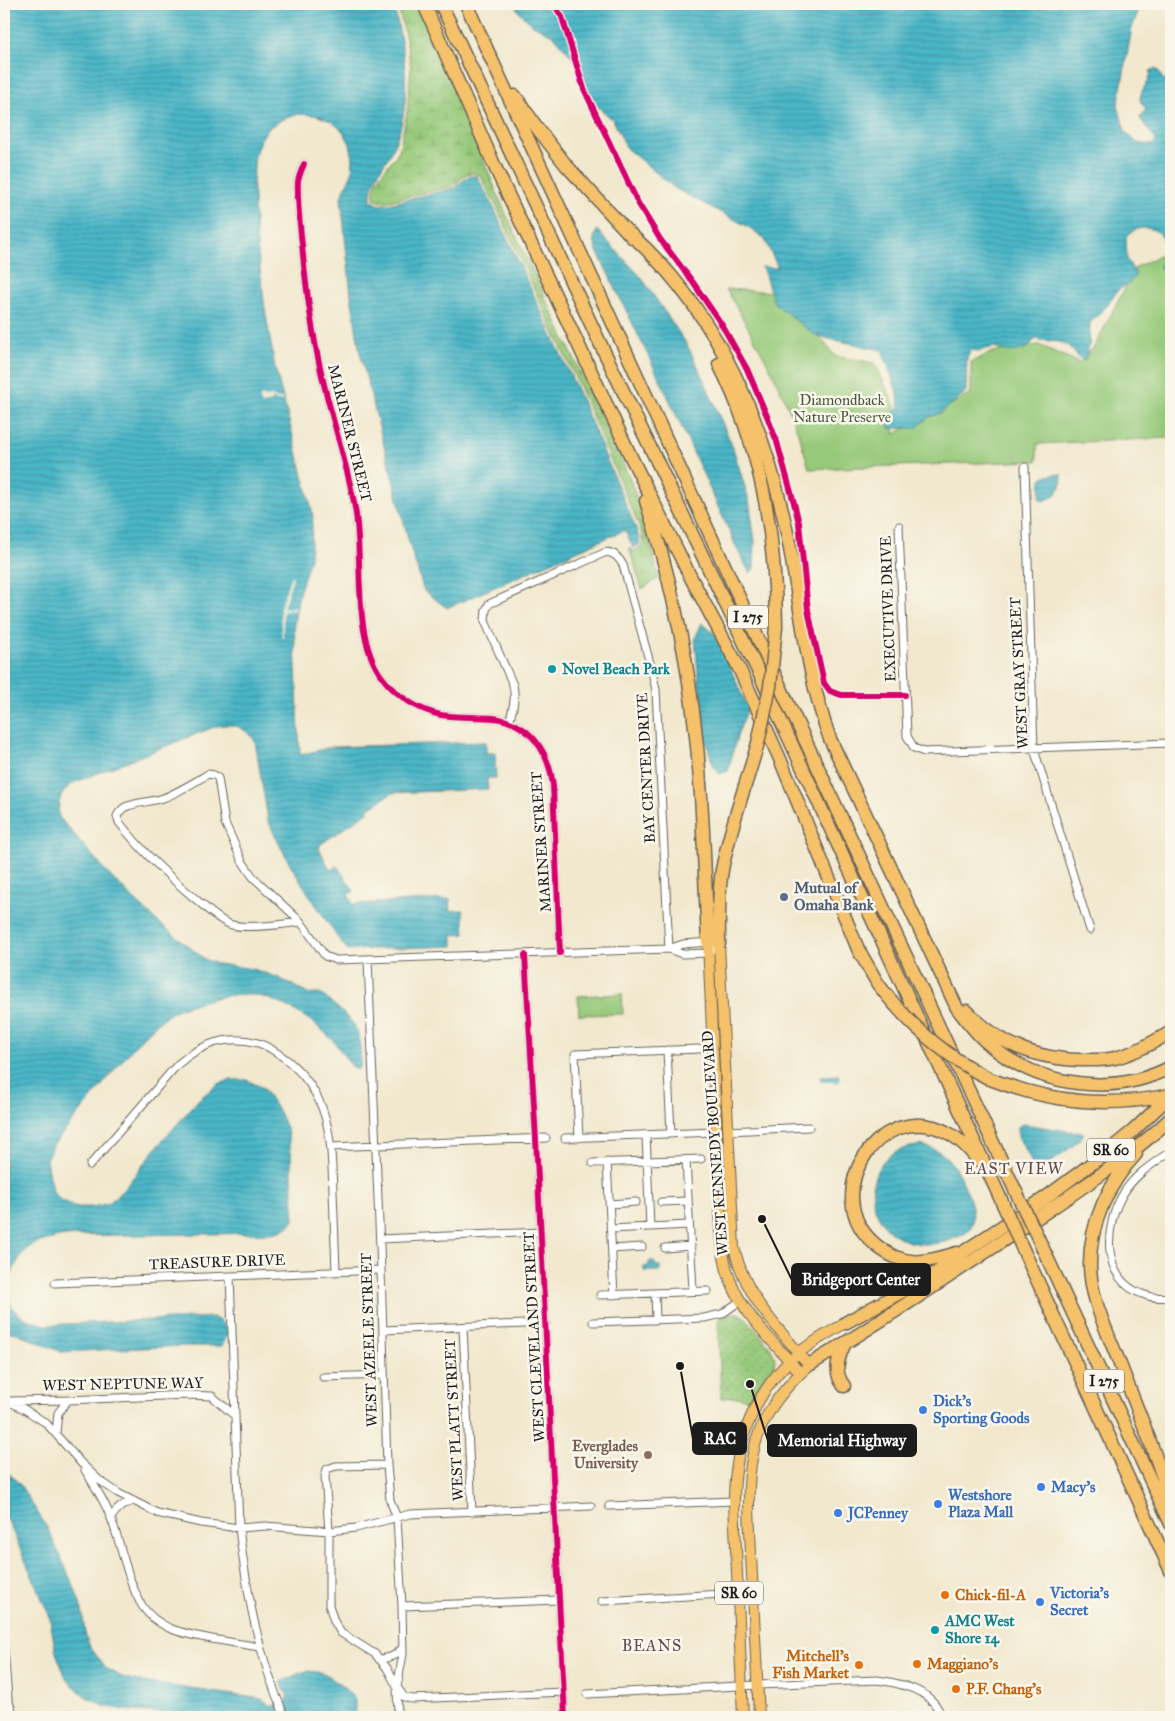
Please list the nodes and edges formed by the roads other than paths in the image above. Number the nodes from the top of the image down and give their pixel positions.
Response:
1 (424, 4) edge
2 (441, 4) edge
3 (466, 4) edge
4 (482, 38) junction
5 (304, 164) dead end
6 (628, 232) junction
7 (632, 458) junction
8 (1025, 466) dead end
9 (899, 526) dead end
10 (509, 722) junction
11 (1171, 743) edge
12 (1034, 749) junction
13 (301, 922) junction
14 (1090, 930) dead end
15 (712, 946) junction
16 (669, 949) junction
17 (560, 953) junction
18 (525, 955) junction
19 (368, 960) junction
20 (949, 990) junction
21 (1171, 1024) edge
22 (1171, 1032) edge
23 (699, 1049) dead end
24 (667, 1050) junction
25 (1065, 1059) junction
26 (1171, 1067) edge
27 (1171, 1095) edge
28 (1171, 1118) edge
29 (809, 1126) dead end
30 (728, 1131) junction
31 (716, 1132) junction
32 (672, 1134) junction
33 (646, 1135) junction
34 (1153, 1135) junction
35 (546, 1138) dead end
36 (565, 1138) dead end
37 (579, 1138) junction
38 (536, 1139) junction
39 (375, 1145) junction
40 (331, 1147) junction
41 (1171, 1151) edge
42 (700, 1159) dead end
43 (647, 1160) junction
44 (686, 1160) junction
45 (593, 1162) dead end
46 (608, 1162) junction
47 (90, 1165) dead end
48 (1001, 1200) junction
49 (688, 1201) junction
50 (636, 1202) dead end
51 (661, 1202) dead end
52 (610, 1204) junction
53 (690, 1225) junction
54 (650, 1227) junction
55 (611, 1229) junction
56 (541, 1232) junction
57 (380, 1239) junction
58 (691, 1246) junction
59 (642, 1247) dead end
60 (665, 1248) dead end
61 (612, 1249) junction
62 (965, 1251) junction
63 (381, 1270) junction
64 (336, 1271) junction
65 (230, 1276) junction
66 (55, 1282) dead end
67 (708, 1290) dead end
68 (693, 1291) junction
69 (655, 1293) junction
70 (600, 1295) dead end
71 (614, 1295) junction
72 (1171, 1298) edge
73 (740, 1301) junction
74 (656, 1320) junction
75 (593, 1322) dead end
76 (546, 1323) junction
77 (846, 1323) joint
78 (463, 1327) junction
79 (383, 1330) junction
80 (845, 1343) junction
81 (799, 1353) junction
82 (790, 1361) junction
83 (804, 1369) junction
84 (384, 1375) junction
85 (323, 1377) dead end
86 (844, 1386) dead end
87 (68, 1400) junction
88 (6, 1401) edge
89 (755, 1408) junction
90 (235, 1416) junction
91 (56, 1433) junction
92 (755, 1444) junction
93 (81, 1463) junction
94 (387, 1465) junction
95 (134, 1501) junction
96 (734, 1501) junction
97 (1171, 1503) edge
98 (591, 1506) dead end
99 (609, 1506) dead end
100 (554, 1508) junction
101 (472, 1512) junction
102 (111, 1518) junction
103 (397, 1518) junction
104 (750, 1520) junction
105 (1171, 1524) edge
106 (239, 1528) junction
107 (329, 1531) junction
108 (1171, 1571) edge
109 (739, 1593) junction
110 (753, 1593) junction
111 (559, 1600) junction
112 (602, 1601) dead end
113 (402, 1606) junction
114 (259, 1647) junction
115 (402, 1647) junction
116 (4, 1649) edge
117 (379, 1659) junction
118 (758, 1685) junction
119 (742, 1686) junction
120 (397, 1687) junction
121 (564, 1692) junction
122 (587, 1694) dead end
123 (14, 1717) edge
124 (285, 1717) edge
125 (398, 1717) edge
126 (565, 1717) edge
127 (743, 1717) edge
128 (759, 1717) edge
129 (941, 1717) edge

1 - 7 highway
2 - 48 highway, I 275
3 - 4 highway, I 275
4 - 6 highway
4 - 105 highway, I 275, bridge
5 - 10 street, MARINER STREET
6 - 15 highway, bridge
6 - 20 highway
7 - 15 highway
7 - 27 highway, bridge
8 - 12 street, WEST GRAY STREET
9 - 12 street, EXECUTIVE DRIVE
10 - 16 street, BAY CENTER DRIVE
10 - 17 street, MARINER STREET
11 - 12 street
12 - 14 street, WEST GRAY STREET
13 - 13 street
13 - 19 street
15 - 16 street
15 - 16 street
15 - 30 main road, WEST KENNEDY BOULEVARD
15 - 31 main road, WEST KENNEDY BOULEVARD
16 - 17 street
17 - 18 street
18 - 19 street
18 - 38 street, WEST CLEVELAND STREET
19 - 39 street, WEST AZEELE STREET
20 - 25 highway
20 - 26 highway
21 - 25 highway
22 - 25 highway
23 - 24 street
24 - 32 street
24 - 37 street
27 - 62 highway, SR 60
28 - 34 highway, SR 60
29 - 30 street
30 - 31 main road
30 - 81 main road, WEST KENNEDY BOULEVARD
31 - 32 street
31 - 73 main road, WEST KENNEDY BOULEVARD
32 - 33 street
33 - 37 street
33 - 43 street
34 - 80 highway, SR 60
34 - 97 highway
35 - 38 street
36 - 37 street
38 - 39 street
38 - 56 street, WEST CLEVELAND STREET
39 - 40 street
39 - 57 street, WEST AZEELE STREET
40 - 47 street
40 - 64 street
41 - 72 street
42 - 44 street
43 - 44 street
43 - 46 street
43 - 54 street
44 - 49 street
45 - 46 street
46 - 52 street
48 - 62 highway
48 - 108 highway, I 275, bridge
49 - 51 street
49 - 53 street
50 - 52 street
52 - 55 street
53 - 54 street
53 - 58 street
54 - 55 street
55 - 61 street
56 - 57 street
56 - 76 street, WEST CLEVELAND STREET
57 - 63 street, WEST AZEELE STREET
58 - 60 street
58 - 68 street
59 - 61 street
61 - 71 street
62 - 77 highway, SR 60
63 - 64 street, TREASURE DRIVE
63 - 79 street, WEST AZEELE STREET
64 - 65 street, TREASURE DRIVE
65 - 66 street, TREASURE DRIVE
65 - 90 street
67 - 68 street
68 - 69 street
69 - 71 street
69 - 74 street
70 - 71 street
73 - 74 street
73 - 82 main road, WEST KENNEDY BOULEVARD
74 - 75 street
76 - 78 street
76 - 100 street, WEST CLEVELAND STREET
77 - 81 main road, SR 60
78 - 79 street
78 - 101 street, WEST PLATT STREET
79 - 84 street, WEST AZEELE STREET
80 - 83 highway, SR 60
80 - 86 highway
81 - 82 main road, SR 60
81 - 83 main road, WEST KENNEDY BOULEVARD
82 - 83 main road, WEST KENNEDY BOULEVARD
82 - 89 main road, SR 60
83 - 92 main road, SR 60
84 - 85 street
84 - 94 street, WEST AZEELE STREET
87 - 88 street, WEST NEPTUNE WAY
87 - 90 street, WEST NEPTUNE WAY
87 - 91 street
88 - 91 street
89 - 92 main road
89 - 96 main road, SR 60
90 - 106 street
91 - 93 street
92 - 104 main road, SR 60
93 - 95 street
93 - 102 street
94 - 103 street, WEST AZEELE STREET
94 - 107 street
95 - 102 street
95 - 106 street
96 - 99 street
96 - 104 main road
96 - 109 main road, SR 60
98 - 100 street
100 - 101 street
100 - 111 street, WEST CLEVELAND STREET
101 - 103 street
102 - 114 street
103 - 107 street
103 - 113 street, WEST AZEELE STREET
104 - 110 main road, SR 60
106 - 107 street
106 - 114 street
107 - 117 street
109 - 110 main road
109 - 112 street
109 - 119 main road, SR 60
110 - 118 main road, SR 60
111 - 113 street
111 - 121 street, WEST CLEVELAND STREET
113 - 115 street, WEST AZEELE STREET
114 - 124 street
115 - 117 street
115 - 120 street, WEST AZEELE STREET
116 - 123 street
117 - 120 street
118 - 119 street
118 - 128 main road, SR 60
118 - 129 street
119 - 122 street
119 - 127 main road, SR 60
120 - 121 street
120 - 125 street, WEST AZEELE STREET
121 - 126 street, WEST CLEVELAND STREET

